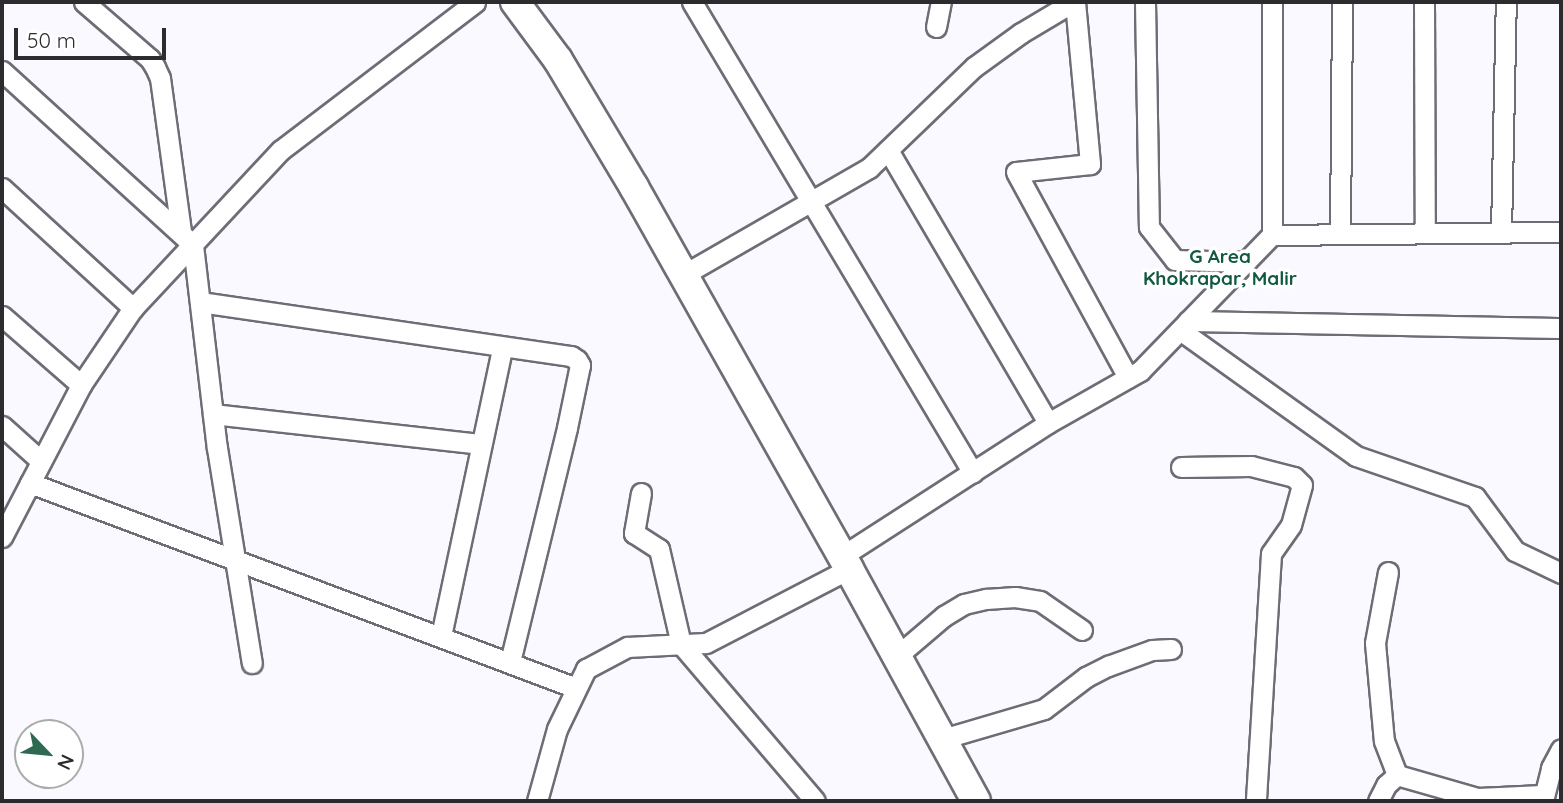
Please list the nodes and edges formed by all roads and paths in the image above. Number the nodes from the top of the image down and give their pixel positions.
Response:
1 (84, 2) edge
2 (475, 2) edge
3 (515, 2) edge
4 (692, 2) edge
5 (941, 2) edge
6 (1074, 2) edge
7 (1145, 2) edge
8 (1272, 2) edge
9 (1342, 2) edge
10 (1424, 2) edge
11 (1506, 2) edge
12 (936, 27) dead end
13 (2, 71) edge
14 (888, 150) junction
15 (2, 188) edge
16 (810, 201) junction
17 (1502, 232) junction
18 (1561, 232) edge
19 (1425, 233) junction
20 (1340, 234) junction
21 (1272, 235) junction
22 (187, 238) junction
23 (1245, 262) junction
24 (683, 275) junction
25 (200, 302) junction
26 (133, 307) junction
27 (2, 316) edge
28 (1184, 325) junction
29 (1561, 328) edge
30 (502, 348) junction
31 (1128, 377) junction
32 (81, 385) junction
33 (213, 414) junction
34 (1048, 423) junction
35 (2, 426) edge
36 (481, 444) junction
37 (41, 461) junction
38 (1181, 467) dead end
39 (973, 473) junction
40 (30, 483) junction
41 (641, 492) dead end
42 (2, 537) edge
43 (237, 560) junction
44 (846, 562) junction
45 (1388, 572) dead end
46 (1561, 573) edge
47 (1082, 630) dead end
48 (441, 636) junction
49 (681, 644) junction
50 (1171, 649) dead end
51 (897, 656) junction
52 (509, 662) junction
53 (253, 663) dead end
54 (576, 688) junction
55 (942, 739) junction
56 (1561, 749) edge
57 (1398, 775) junction
58 (1543, 798) edge
59 (809, 799) edge
60 (537, 801) edge
61 (976, 801) edge
62 (1256, 801) edge
63 (1378, 801) edge

1 - 22 street
2 - 22 street
3 - 24 street
4 - 16 street
5 - 12 street
6 - 14 street
6 - 31 street
7 - 23 street
8 - 21 street
9 - 20 street
10 - 19 street
11 - 17 street
13 - 22 street
14 - 16 street
14 - 34 street
15 - 26 street
16 - 24 street
16 - 39 street
17 - 18 street
17 - 19 street
19 - 20 street
20 - 21 street
21 - 23 street
22 - 25 street
22 - 26 street
23 - 28 street
24 - 44 street
25 - 30 street
25 - 33 street
26 - 32 street
27 - 32 street
28 - 29 street
28 - 31 street
28 - 46 street
30 - 36 street
30 - 52 street
31 - 34 street
32 - 37 street
33 - 36 street
33 - 43 street
34 - 39 street
35 - 37 street
36 - 48 street
37 - 40 street
38 - 62 street
39 - 44 street
40 - 42 street
40 - 43 street
41 - 49 street
43 - 48 street
43 - 53 street
44 - 49 street
44 - 51 street
45 - 57 street
47 - 51 street
48 - 52 street
49 - 54 street
49 - 59 street
50 - 55 street
51 - 55 street
52 - 54 street
54 - 60 street
55 - 61 street
56 - 58 street
57 - 58 street
57 - 63 street

